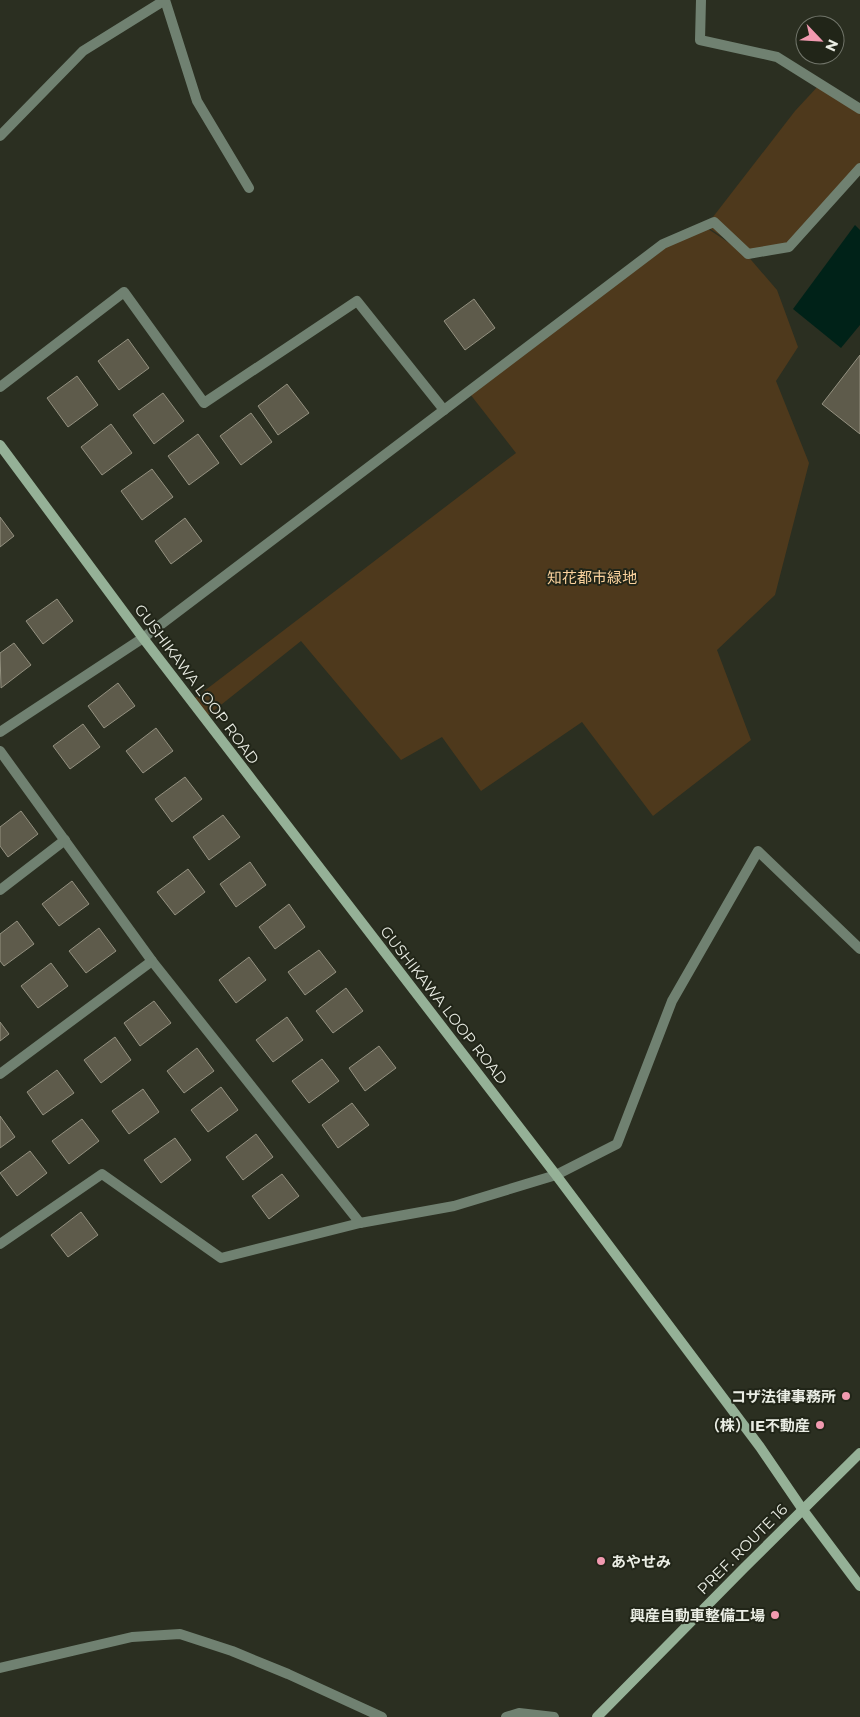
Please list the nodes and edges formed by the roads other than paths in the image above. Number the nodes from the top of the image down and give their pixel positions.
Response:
1 (165, 0) edge
2 (701, 0) edge
3 (860, 108) edge
4 (0, 136) edge
5 (860, 168) edge
6 (249, 188) dead end
7 (0, 387) edge
8 (444, 410) junction
9 (0, 444) edge
10 (143, 638) junction
11 (0, 732) edge
12 (0, 751) edge
13 (65, 840) junction
14 (0, 890) edge
15 (860, 949) edge
16 (152, 961) junction
17 (0, 1074) edge
18 (556, 1175) junction
19 (360, 1223) junction
20 (0, 1244) edge
21 (860, 1453) edge
22 (803, 1510) junction
23 (860, 1586) edge
24 (0, 1668) edge
25 (382, 1717) edge
26 (506, 1717) edge
27 (554, 1717) edge
28 (597, 1717) edge

1 - 4 street
1 - 6 street
2 - 3 street
5 - 8 street
7 - 8 street
8 - 10 street
9 - 10 main road, GUSHIKAWA LOOP ROAD
10 - 11 street
10 - 18 main road, GUSHIKAWA LOOP ROAD
12 - 13 street
13 - 14 street
13 - 16 street
15 - 18 street
16 - 17 street
16 - 19 street
18 - 19 street
18 - 22 main road, GUSHIKAWA LOOP ROAD
19 - 20 street
21 - 22 main road, PREF. ROUTE 16
22 - 23 main road, GUSHIKAWA LOOP ROAD
22 - 28 main road, PREF. ROUTE 16
24 - 25 street
26 - 27 street

